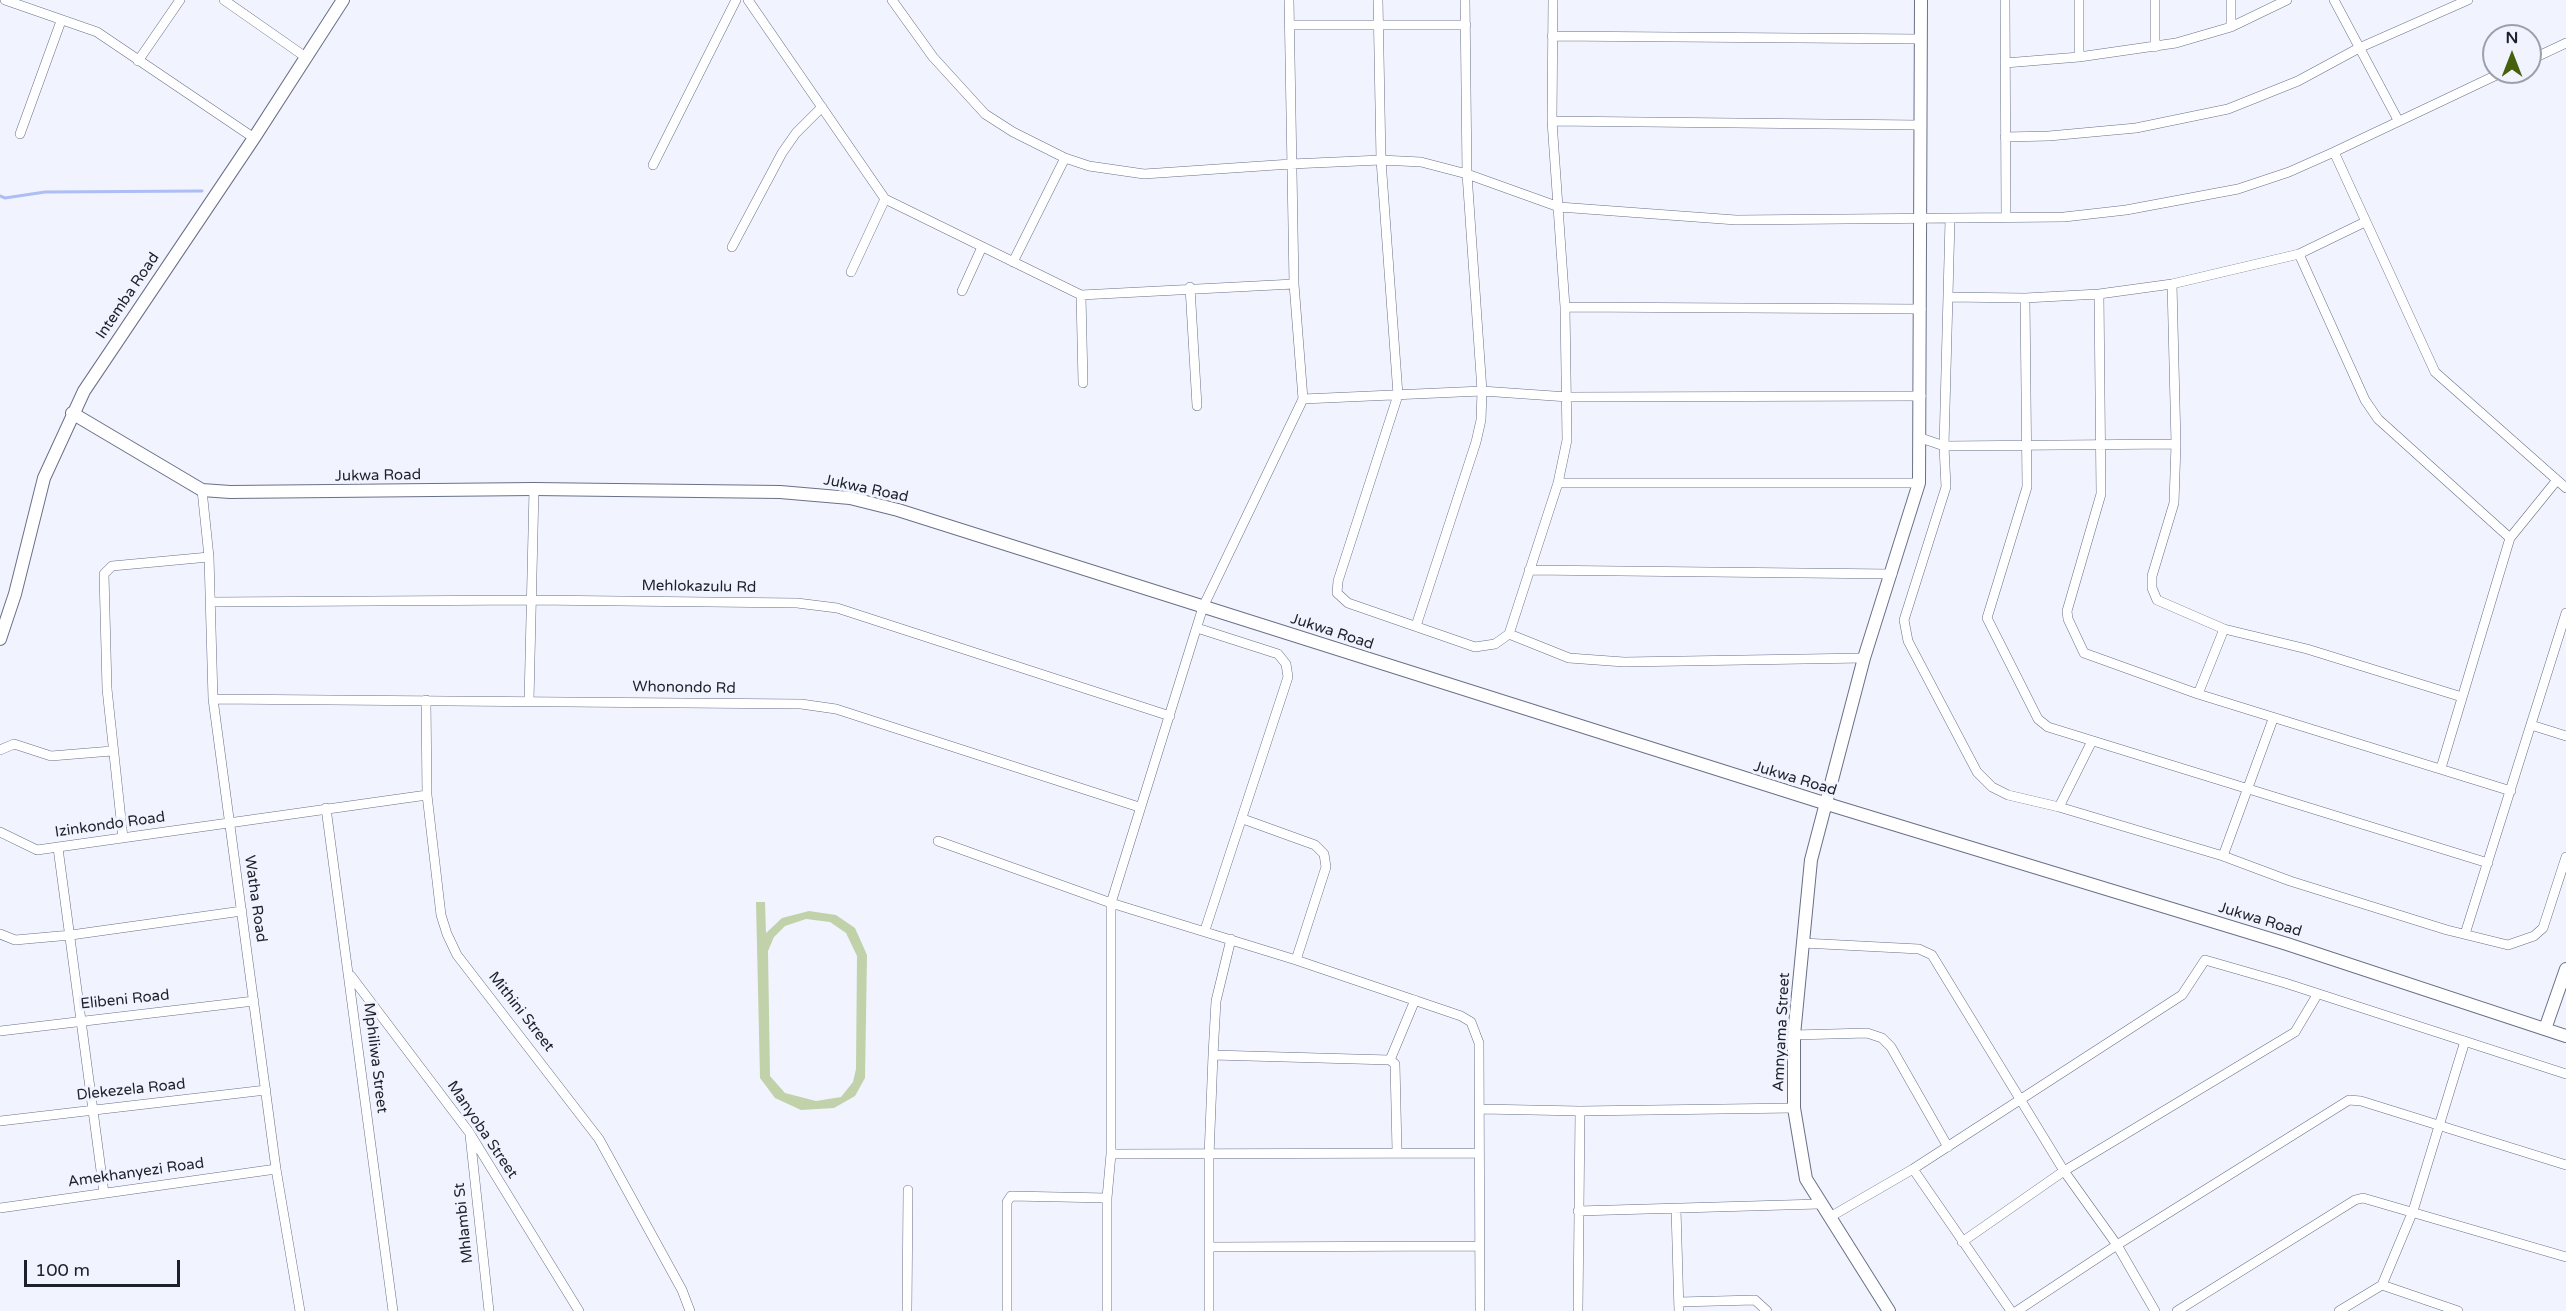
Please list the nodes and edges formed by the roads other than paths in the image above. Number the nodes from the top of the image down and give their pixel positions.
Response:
1 (5, 0) edge
2 (180, 0) edge
3 (224, 0) edge
4 (342, 0) edge
5 (736, 0) edge
6 (748, 0) edge
7 (1289, 0) edge
8 (1378, 0) edge
9 (1465, 0) edge
10 (1553, 0) edge
11 (1921, 0) edge
12 (2005, 0) edge
13 (2079, 0) edge
14 (2155, 0) edge
15 (2231, 0) edge
16 (2287, 0) edge
17 (2334, 0) edge
18 (2468, 0) edge
19 (897, 3) edge
20 (61, 21) junction
21 (1289, 24) junction
22 (1377, 24) junction
23 (1466, 25) junction
24 (2231, 27) junction
25 (1552, 36) junction
26 (1921, 39) junction
27 (2566, 44) edge
28 (2155, 47) junction
29 (2359, 48) junction
30 (2542, 55) edge
31 (2079, 57) junction
32 (307, 58) junction
33 (138, 61) junction
34 (2005, 63) junction
35 (2482, 82) edge
36 (822, 107) junction
37 (2398, 120) junction
38 (1552, 121) junction
39 (1920, 125) junction
40 (20, 134) dead end
41 (2005, 137) junction
42 (254, 138) junction
43 (2334, 152) junction
44 (1065, 158) junction
45 (1381, 160) junction
46 (1291, 164) junction
47 (653, 165) dead end
48 (1467, 174) junction
49 (885, 199) junction
50 (1559, 207) junction
51 (2006, 218) junction
52 (1920, 219) junction
53 (1950, 220) junction
54 (2365, 222) junction
55 (982, 246) junction
56 (732, 247) dead end
57 (2299, 254) junction
58 (1013, 262) junction
59 (851, 272) dead end
60 (1294, 284) junction
61 (2172, 284) junction
62 (1190, 288) junction
63 (962, 291) dead end
64 (2099, 294) junction
65 (1081, 295) junction
66 (1948, 297) junction
67 (2025, 298) junction
68 (1565, 307) junction
69 (1921, 309) junction
70 (1083, 383) dead end
71 (1482, 391) junction
72 (1398, 395) junction
73 (1921, 396) junction
74 (1568, 398) junction
75 (1303, 399) junction
76 (1197, 406) dead end
77 (72, 413) junction
78 (1921, 438) junction
79 (2176, 444) junction
80 (2025, 445) junction
81 (1944, 446) junction
82 (2101, 446) junction
83 (2557, 480) junction
84 (1558, 483) junction
85 (1919, 483) junction
86 (2566, 488) edge
87 (534, 489) junction
88 (202, 490) junction
89 (2510, 538) junction
90 (209, 557) junction
91 (1529, 570) junction
92 (1892, 574) junction
93 (533, 600) junction
94 (210, 602) junction
95 (1203, 607) junction
96 (2566, 613) edge
97 (1416, 626) junction
98 (1197, 628) junction
99 (2224, 629) junction
100 (1509, 634) junction
101 (0, 639) edge
102 (1864, 658) junction
103 (2198, 694) junction
104 (2462, 697) junction
105 (213, 699) junction
106 (426, 700) junction
107 (529, 701) junction
108 (1170, 716) junction
109 (2273, 718) junction
110 (2531, 725) junction
111 (2566, 736) edge
112 (2092, 741) junction
113 (0, 750) edge
114 (112, 751) junction
115 (2441, 768) junction
116 (2248, 788) junction
117 (2511, 791) junction
118 (427, 795) junction
119 (1824, 803) junction
120 (1139, 807) junction
121 (2059, 807) junction
122 (326, 808) junction
123 (1243, 819) junction
124 (229, 822) junction
125 (0, 832) edge
126 (123, 838) junction
127 (938, 842) dead end
128 (58, 848) junction
129 (2223, 856) junction
130 (2566, 857) edge
131 (2488, 863) junction
132 (1111, 903) junction
133 (242, 911) junction
134 (1205, 930) junction
135 (0, 934) edge
136 (2465, 934) junction
137 (70, 935) junction
138 (1231, 939) junction
139 (1803, 943) junction
140 (1296, 960) junction
141 (2566, 969) edge
142 (350, 974) junction
143 (2317, 994) junction
144 (1415, 1000) junction
145 (254, 1001) junction
146 (81, 1020) junction
147 (2545, 1029) junction
148 (0, 1031) edge
149 (1794, 1035) junction
150 (2566, 1036) edge
151 (2465, 1041) junction
152 (1213, 1054) junction
153 (1390, 1060) junction
154 (2566, 1074) edge
155 (266, 1090) junction
156 (2021, 1101) junction
157 (1794, 1108) junction
158 (93, 1109) junction
159 (1481, 1109) junction
160 (1580, 1111) junction
161 (0, 1121) edge
162 (2440, 1125) junction
163 (469, 1132) junction
164 (1948, 1147) junction
165 (1397, 1151) junction
166 (1479, 1153) junction
167 (1111, 1154) junction
168 (1209, 1156) junction
169 (2566, 1165) edge
170 (276, 1169) junction
171 (1913, 1169) junction
172 (2064, 1171) junction
173 (908, 1190) dead end
174 (104, 1193) junction
175 (1107, 1197) junction
176 (1819, 1204) junction
177 (0, 1208) edge
178 (1676, 1209) junction
179 (1578, 1211) junction
180 (2413, 1211) junction
181 (1830, 1217) junction
182 (1962, 1242) junction
183 (2117, 1245) junction
184 (1480, 1246) junction
185 (1210, 1247) junction
186 (2566, 1257) edge
187 (2382, 1285) junction
188 (1679, 1306) edge
189 (300, 1311) edge
190 (393, 1311) edge
191 (489, 1311) edge
192 (579, 1311) edge
193 (690, 1311) edge
194 (907, 1311) edge
195 (1007, 1311) edge
196 (1107, 1311) edge
197 (1209, 1311) edge
198 (1480, 1311) edge
199 (1578, 1311) edge
200 (1767, 1311) edge
201 (1889, 1311) edge
202 (2011, 1311) edge
203 (2017, 1311) edge
204 (2155, 1311) edge
205 (2177, 1311) edge
206 (2339, 1311) edge
207 (2458, 1311) edge

1 - 20 street
2 - 33 street
3 - 32 street
4 - 32 street, Intemba Road
5 - 47 street
6 - 36 street
7 - 21 street
8 - 22 street
9 - 23 street
10 - 25 street
11 - 26 street, Amnyama Street
12 - 34 street
13 - 31 street
14 - 28 street
15 - 24 street
16 - 24 street
17 - 29 street
18 - 29 street
19 - 44 street
20 - 33 street
20 - 40 street
21 - 22 street
21 - 46 street
22 - 23 street
22 - 45 street
23 - 48 street
24 - 28 street
25 - 26 street
25 - 38 street
26 - 39 street, Amnyama Street
27 - 30 street
28 - 31 street
29 - 37 street
29 - 41 street
31 - 34 street
32 - 42 street, Intemba Road
33 - 42 street
34 - 41 street
35 - 37 street
36 - 49 street
36 - 56 street
37 - 43 street
38 - 39 street
38 - 50 street
39 - 52 street, Amnyama Street
41 - 51 street
42 - 77 street, Intemba Road
43 - 51 street
43 - 54 street
44 - 46 street
44 - 58 street
45 - 46 street
45 - 48 street
45 - 72 street
46 - 60 street
48 - 50 street
48 - 71 street
49 - 55 street
49 - 59 street
50 - 52 street
50 - 68 street
51 - 53 street
52 - 53 street
52 - 69 street, Amnyama Street
53 - 66 street
54 - 57 street
54 - 83 street
55 - 58 street
55 - 63 street
57 - 61 street
57 - 89 street
58 - 65 street
60 - 62 street
60 - 75 street
61 - 64 street
61 - 79 street
62 - 65 street
62 - 76 street
64 - 67 street
64 - 82 street
65 - 70 street
66 - 67 street
66 - 81 street
67 - 80 street
68 - 69 street
68 - 74 street
69 - 73 street, Amnyama Street
71 - 72 street
71 - 74 street
71 - 97 street
72 - 75 street
72 - 97 street
73 - 74 street
73 - 78 street, Amnyama Street
74 - 84 street
75 - 95 street
77 - 88 street, Jukwa Road
77 - 101 street, Intemba Road
78 - 81 street
78 - 85 street, Amnyama Street
79 - 82 street
79 - 99 street
80 - 81 street
80 - 82 street
80 - 112 street
81 - 121 street
82 - 103 street
83 - 86 street
83 - 89 street
84 - 85 street
84 - 91 street
85 - 92 street, Amnyama Street
87 - 88 street, Jukwa Road
87 - 93 street
87 - 95 street, Jukwa Road
88 - 90 street, Watha Road
89 - 104 street
90 - 94 street, Watha Road
90 - 114 street
91 - 92 street
91 - 100 street
92 - 102 street, Amnyama Street
93 - 94 street, Mehlokazulu Rd
93 - 107 street
93 - 108 street, Mehlokazulu Rd
94 - 105 street, Watha Road
95 - 98 street
95 - 119 street, Jukwa Road
96 - 110 street
97 - 100 street
98 - 108 street
98 - 123 street
99 - 103 street
99 - 104 street
100 - 102 street
102 - 119 street, Amnyama Street
103 - 109 street
104 - 115 street
105 - 106 street, Whonondo Rd
105 - 124 street, Watha Road
106 - 107 street, Whonondo Rd
106 - 118 street, Mithini Street
107 - 120 street, Whonondo Rd
108 - 120 street
109 - 115 street
109 - 116 street
110 - 111 street
110 - 117 street
112 - 116 street
112 - 121 street
113 - 114 street
114 - 126 street
115 - 117 street
116 - 129 street
116 - 131 street
117 - 131 street
118 - 122 street, Izinkondo Road
118 - 193 street, Mithini Street
119 - 139 street, Amnyama Street
119 - 147 street, Jukwa Road
120 - 132 street
121 - 129 street
122 - 124 street, Izinkondo Road
122 - 142 street, Mphiliwa Street
123 - 134 street
123 - 140 street
124 - 126 street, Izinkondo Road
124 - 133 street, Watha Road
125 - 128 street, Izinkondo Road
126 - 128 street, Izinkondo Road
127 - 132 street
128 - 137 street
129 - 136 street
130 - 136 street
131 - 136 street
132 - 134 street
132 - 167 street
133 - 137 street
133 - 145 street, Watha Road
134 - 138 street
135 - 137 street
137 - 146 street
138 - 140 street
138 - 152 street
139 - 149 street, Amnyama Street
139 - 156 street
140 - 144 street
141 - 147 street
142 - 163 street, Manyoba Street
142 - 190 street, Mphiliwa Street
143 - 151 street
143 - 156 street
143 - 172 street
144 - 153 street
144 - 159 street
145 - 146 street, Elibeni Road
145 - 155 street, Watha Road
146 - 148 street, Elibeni Road
146 - 158 street
147 - 150 street, Jukwa Road
149 - 157 street, Amnyama Street
149 - 164 street
151 - 154 street
151 - 162 street
152 - 153 street
152 - 168 street
153 - 165 street
155 - 158 street, Dlekezela Road
155 - 170 street, Watha Road
156 - 164 street
156 - 172 street
157 - 160 street
157 - 176 street, Amnyama Street
158 - 161 street, Dlekezela Road
158 - 174 street
159 - 160 street
159 - 166 street
160 - 179 street
162 - 169 street
162 - 180 street
162 - 183 street
163 - 191 street, Mhlambi St
163 - 192 street, Manyoba Street
164 - 171 street
165 - 166 street
165 - 168 street
166 - 184 street
167 - 168 street
167 - 175 street
168 - 185 street
170 - 174 street, Amekhanyezi Road
170 - 189 street, Watha Road
171 - 181 street
171 - 182 street
172 - 182 street
172 - 183 street
173 - 194 street
174 - 177 street, Amekhanyezi Road
175 - 195 street
175 - 196 street
176 - 178 street
176 - 181 street, Amnyama Street
178 - 179 street
178 - 188 street
179 - 199 street
180 - 186 street
180 - 187 street
180 - 205 street
181 - 201 street, Amnyama Street
182 - 202 street
183 - 203 street
183 - 204 street
184 - 185 street
184 - 198 street
185 - 197 street
187 - 206 street
187 - 207 street
188 - 200 street

